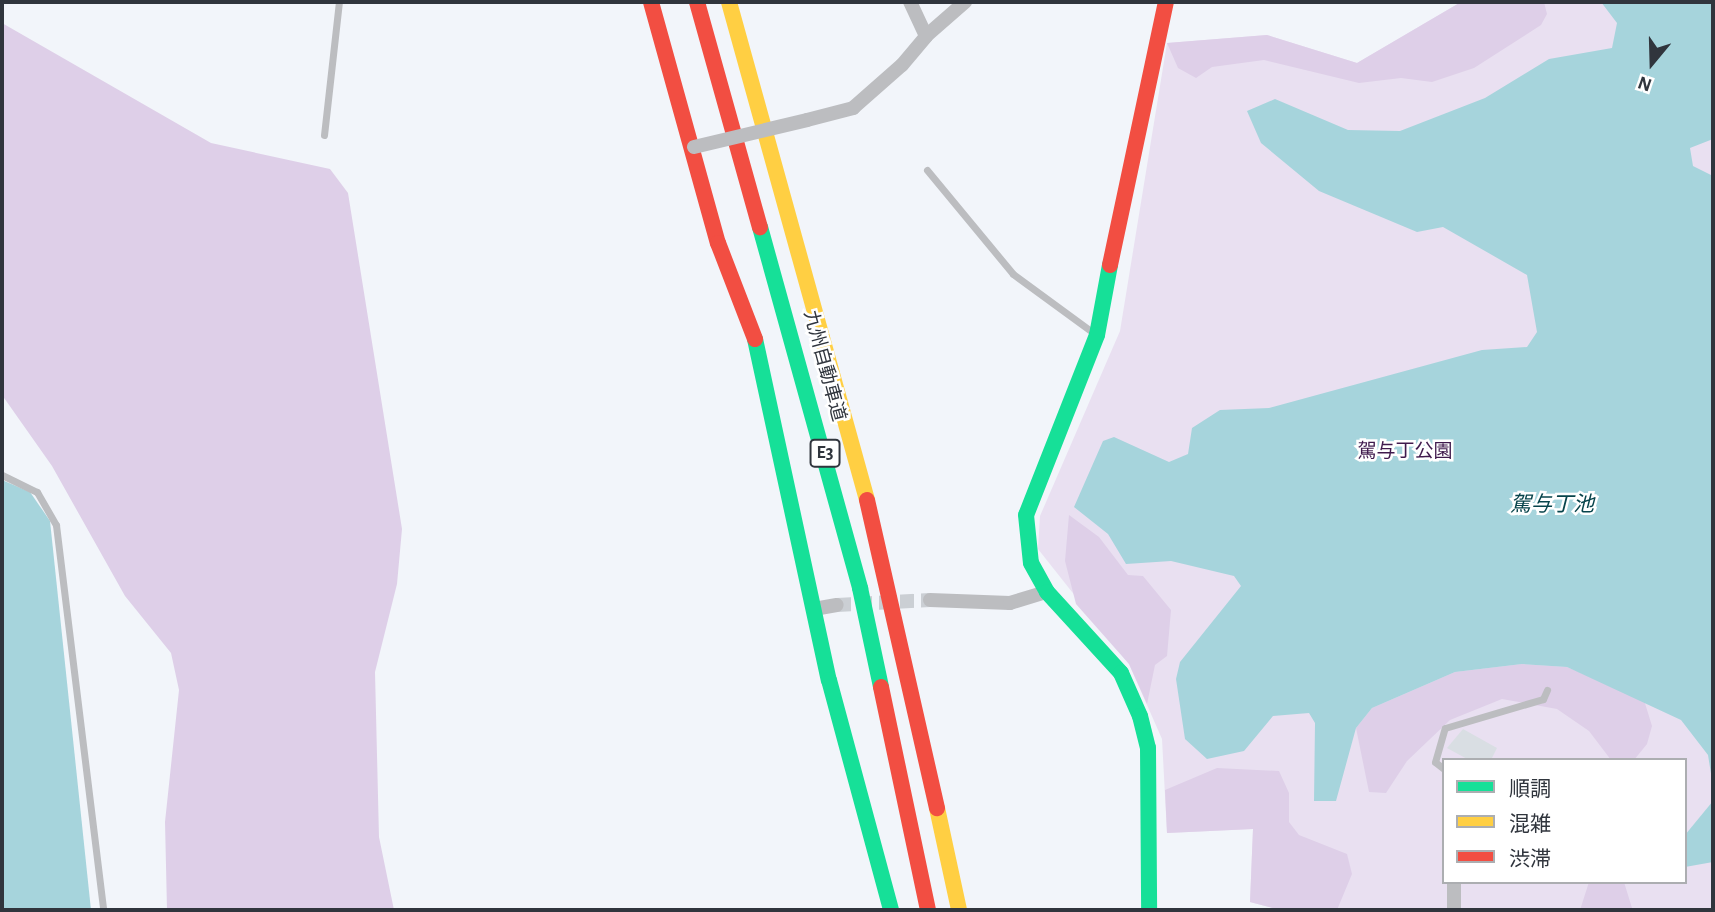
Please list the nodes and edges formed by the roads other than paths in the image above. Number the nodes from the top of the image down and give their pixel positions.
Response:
1 (339, 2) edge
2 (651, 2) edge
3 (697, 2) edge
4 (729, 2) edge
5 (909, 2) edge
6 (965, 2) edge
7 (1166, 2) edge
8 (926, 36) junction
9 (324, 135) dead end
10 (691, 148) junction
11 (927, 170) dead end
12 (1097, 335) junction
13 (2, 475) edge
14 (1047, 592) junction
15 (930, 600) tunnel mouth
16 (837, 605) tunnel mouth
17 (814, 609) junction
18 (1547, 690) dead end
19 (1442, 767) edge
20 (1454, 884) edge
21 (103, 910) edge
22 (891, 910) edge
23 (928, 910) edge
24 (959, 910) edge
25 (1149, 910) edge
26 (1454, 910) edge

1 - 9 lane
2 - 10 main road
3 - 23 main road, 九州自動車道 / E3
4 - 24 main road, 九州自動車道 / E3
5 - 8 street
6 - 8 street
7 - 12 main road
8 - 10 street, bridge
10 - 17 main road
11 - 12 lane
12 - 14 main road
13 - 21 lane
14 - 15 street
14 - 25 main road
16 - 17 street
17 - 22 main road
18 - 19 lane
20 - 26 street

